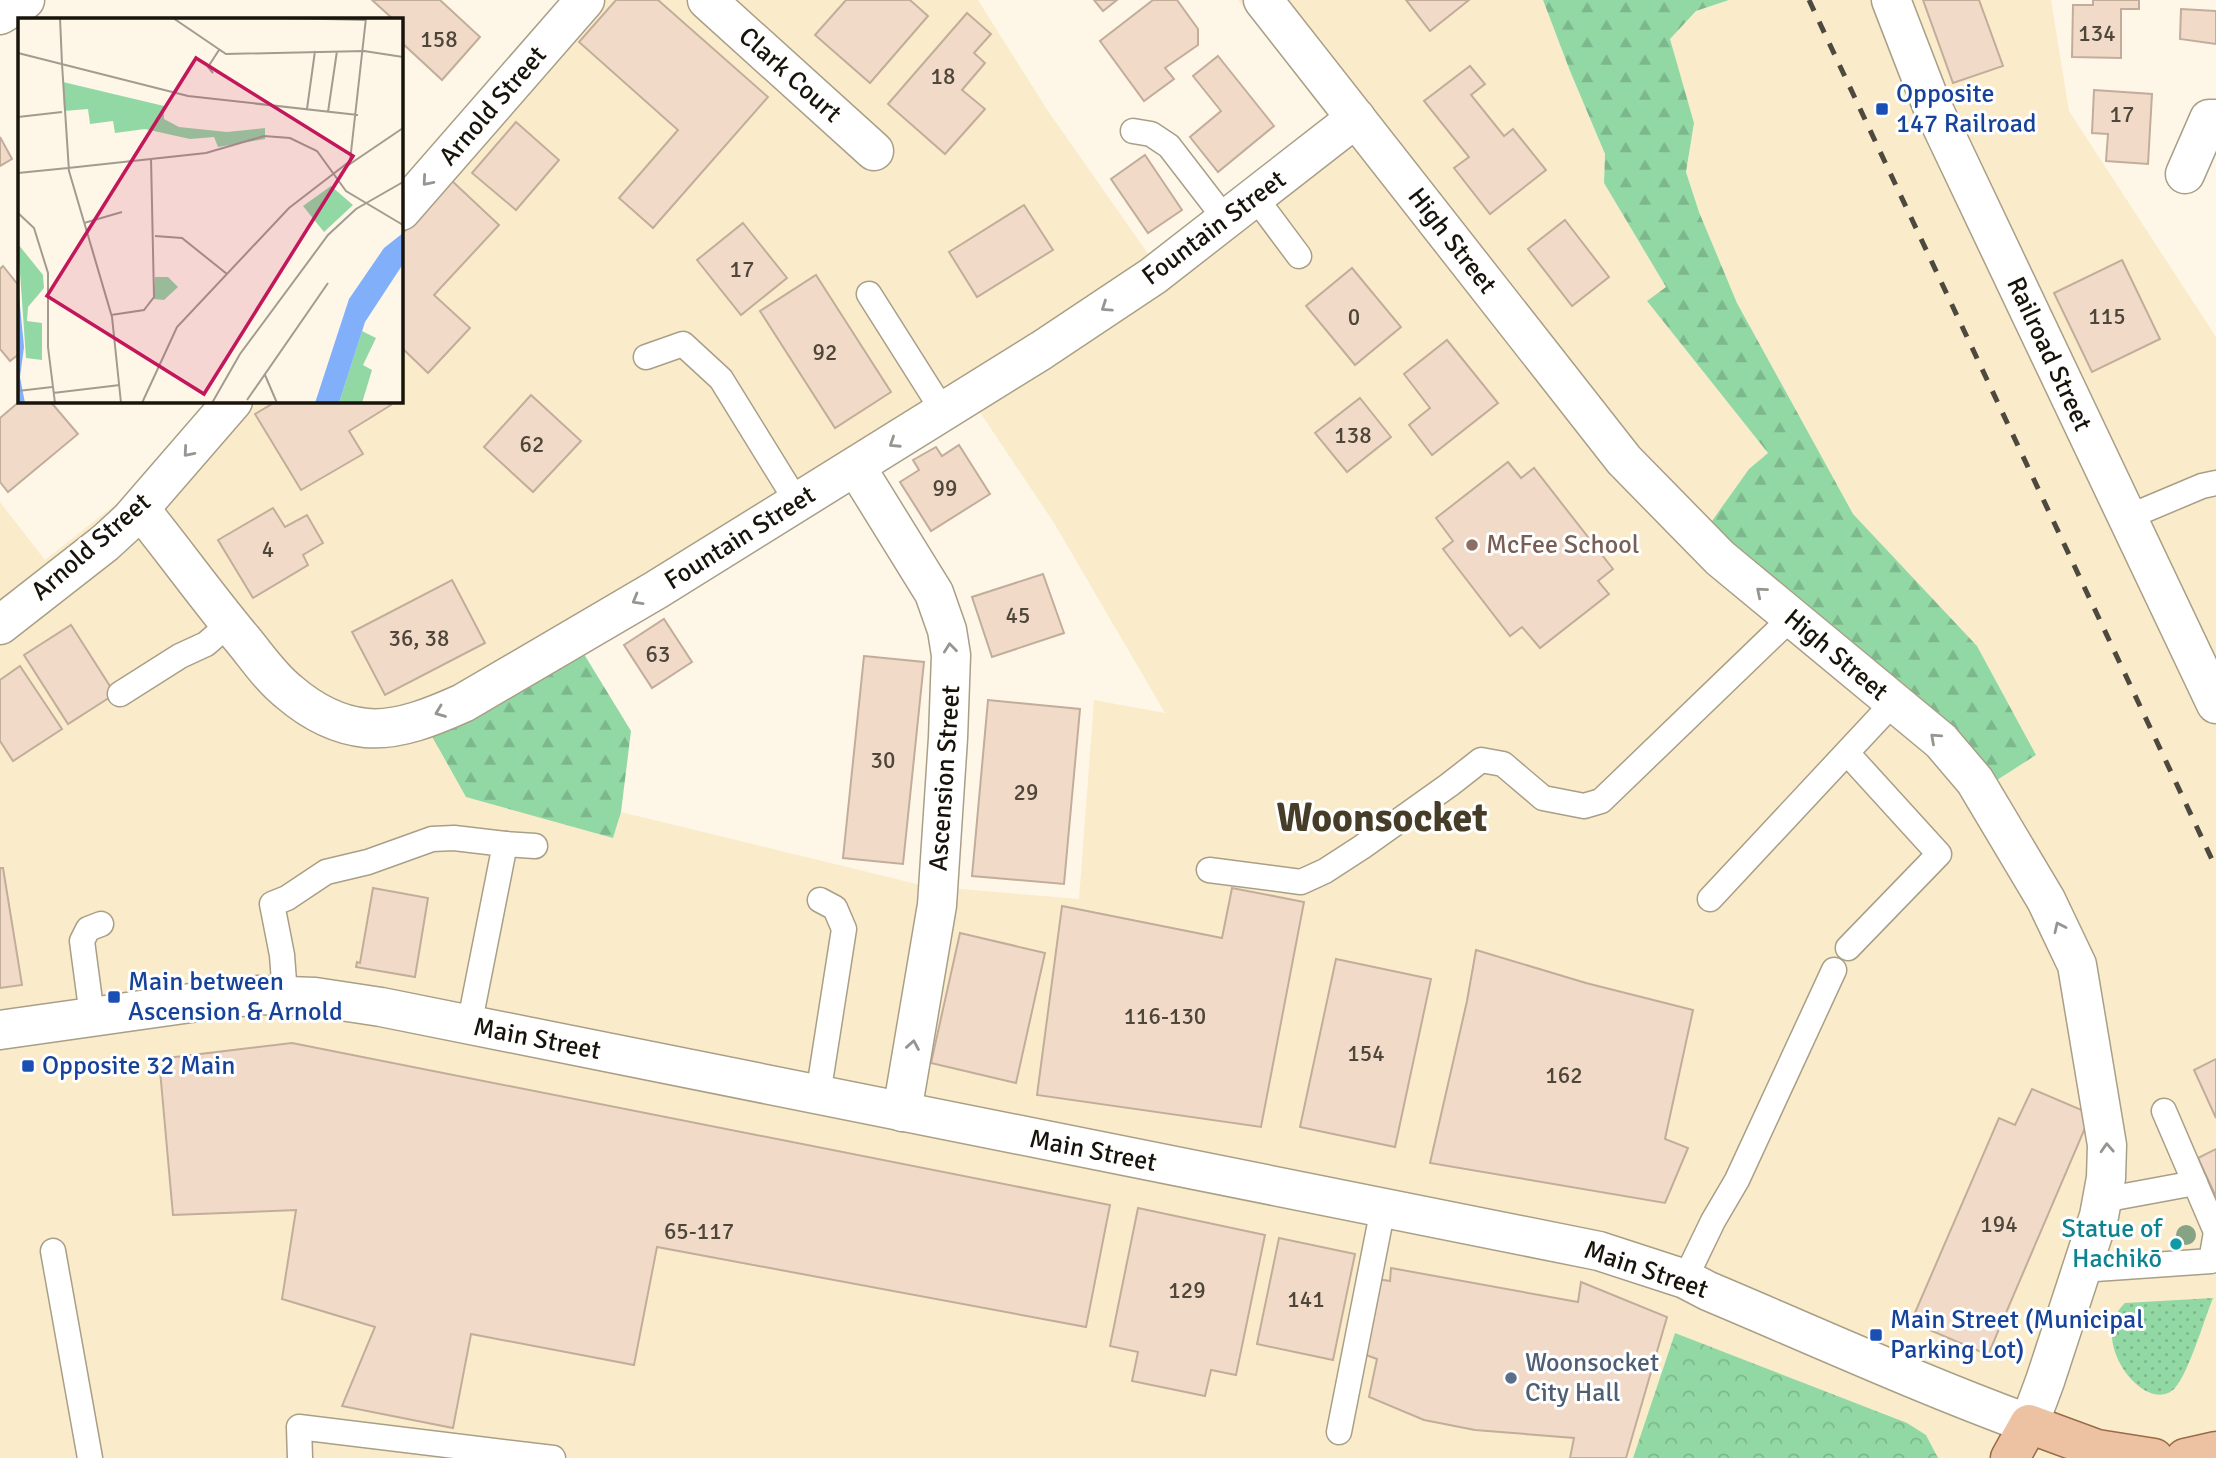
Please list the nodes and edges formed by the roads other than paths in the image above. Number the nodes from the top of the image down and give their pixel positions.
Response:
1 (25, 0) edge
2 (585, 0) edge
3 (707, 0) edge
4 (1263, 0) edge
5 (1891, 0) edge
6 (0, 15) edge
7 (1356, 118) junction
8 (2216, 119) edge
9 (1133, 131) dead end
10 (874, 150) dead end
11 (2185, 174) dead end
12 (1240, 208) junction
13 (402, 210) edge
14 (1299, 256) dead end
15 (869, 294) dead end
16 (646, 357) dead end
17 (232, 402) edge
18 (943, 411) junction
19 (856, 467) junction
20 (2216, 483) edge
21 (797, 502) junction
22 (140, 509) junction
23 (2126, 518) junction
24 (1791, 618) junction
25 (229, 624) junction
26 (0, 625) edge
27 (120, 694) dead end
28 (1894, 703) junction
29 (2216, 704) edge
30 (1847, 753) junction
31 (505, 844) junction
32 (535, 846) dead end
33 (1209, 870) dead end
34 (1710, 899) dead end
35 (829, 906) dead end
36 (101, 924) dead end
37 (1848, 948) dead end
38 (1834, 970) dead end
39 (285, 995) junction
40 (92, 1016) junction
41 (469, 1026) junction
42 (0, 1030) edge
43 (818, 1095) junction
44 (2164, 1111) dead end
45 (902, 1112) junction
46 (2195, 1183) junction
47 (2103, 1200) junction
48 (1383, 1208) junction
49 (53, 1251) dead end
50 (2081, 1270) junction
51 (1685, 1279) junction
52 (2029, 1424) junction
53 (1339, 1432) dead end
54 (2216, 1451) edge
55 (2106, 1454) edge
56 (90, 1458) edge
57 (300, 1458) edge
58 (553, 1458) edge
59 (2010, 1458) edge
60 (2154, 1458) edge
61 (2185, 1458) edge

1 - 6 main road
2 -> 13 main road, Arnold Street
3 - 10 main road, Clark Court
4 - 7 main road, High Street
5 - 23 main road, Railroad Street
7 - 12 main road, Fountain Street
24 -> 7 main road, High Street
8 - 11 main road
9 - 12 lane
12 - 14 lane
12 -> 18 main road, Fountain Street
15 - 18 lane
16 - 21 lane
17 -> 22 main road, Arnold Street
18 -> 19 main road, Fountain Street
19 - 21 main road, Fountain Street
45 -> 19 main road, Ascension Street
20 - 23 lane
21 -> 25 main road, Fountain Street
22 - 25 main road, Fountain Street
22 - 26 main road, Arnold Street
23 - 29 main road, Railroad Street
24 - 28 main road, High Street
24 - 33 lane
25 - 27 lane
28 - 30 lane
47 -> 28 main road, High Street
30 - 34 lane
30 - 37 lane
31 - 32 lane
31 - 39 lane
31 - 41 lane
35 - 43 lane
36 - 40 lane
38 - 51 lane
39 - 40 main road, Main Street
39 - 41 main road, Main Street
40 - 42 main road, Main Street
41 - 43 main road, Main Street
43 - 45 main road, Main Street
44 - 46 lane
45 - 48 main road, Main Street
46 - 47 lane
46 - 50 lane
47 - 50 main road, High Street
48 - 51 main road, Main Street
48 - 53 lane
49 - 56 lane
50 - 52 main road, High Street
51 - 52 main road, Main Street
52 - 55 main road, Main Street
52 - 59 main road
54 - 61 main road
55 - 60 main road, Main Street
57 - 58 lane

